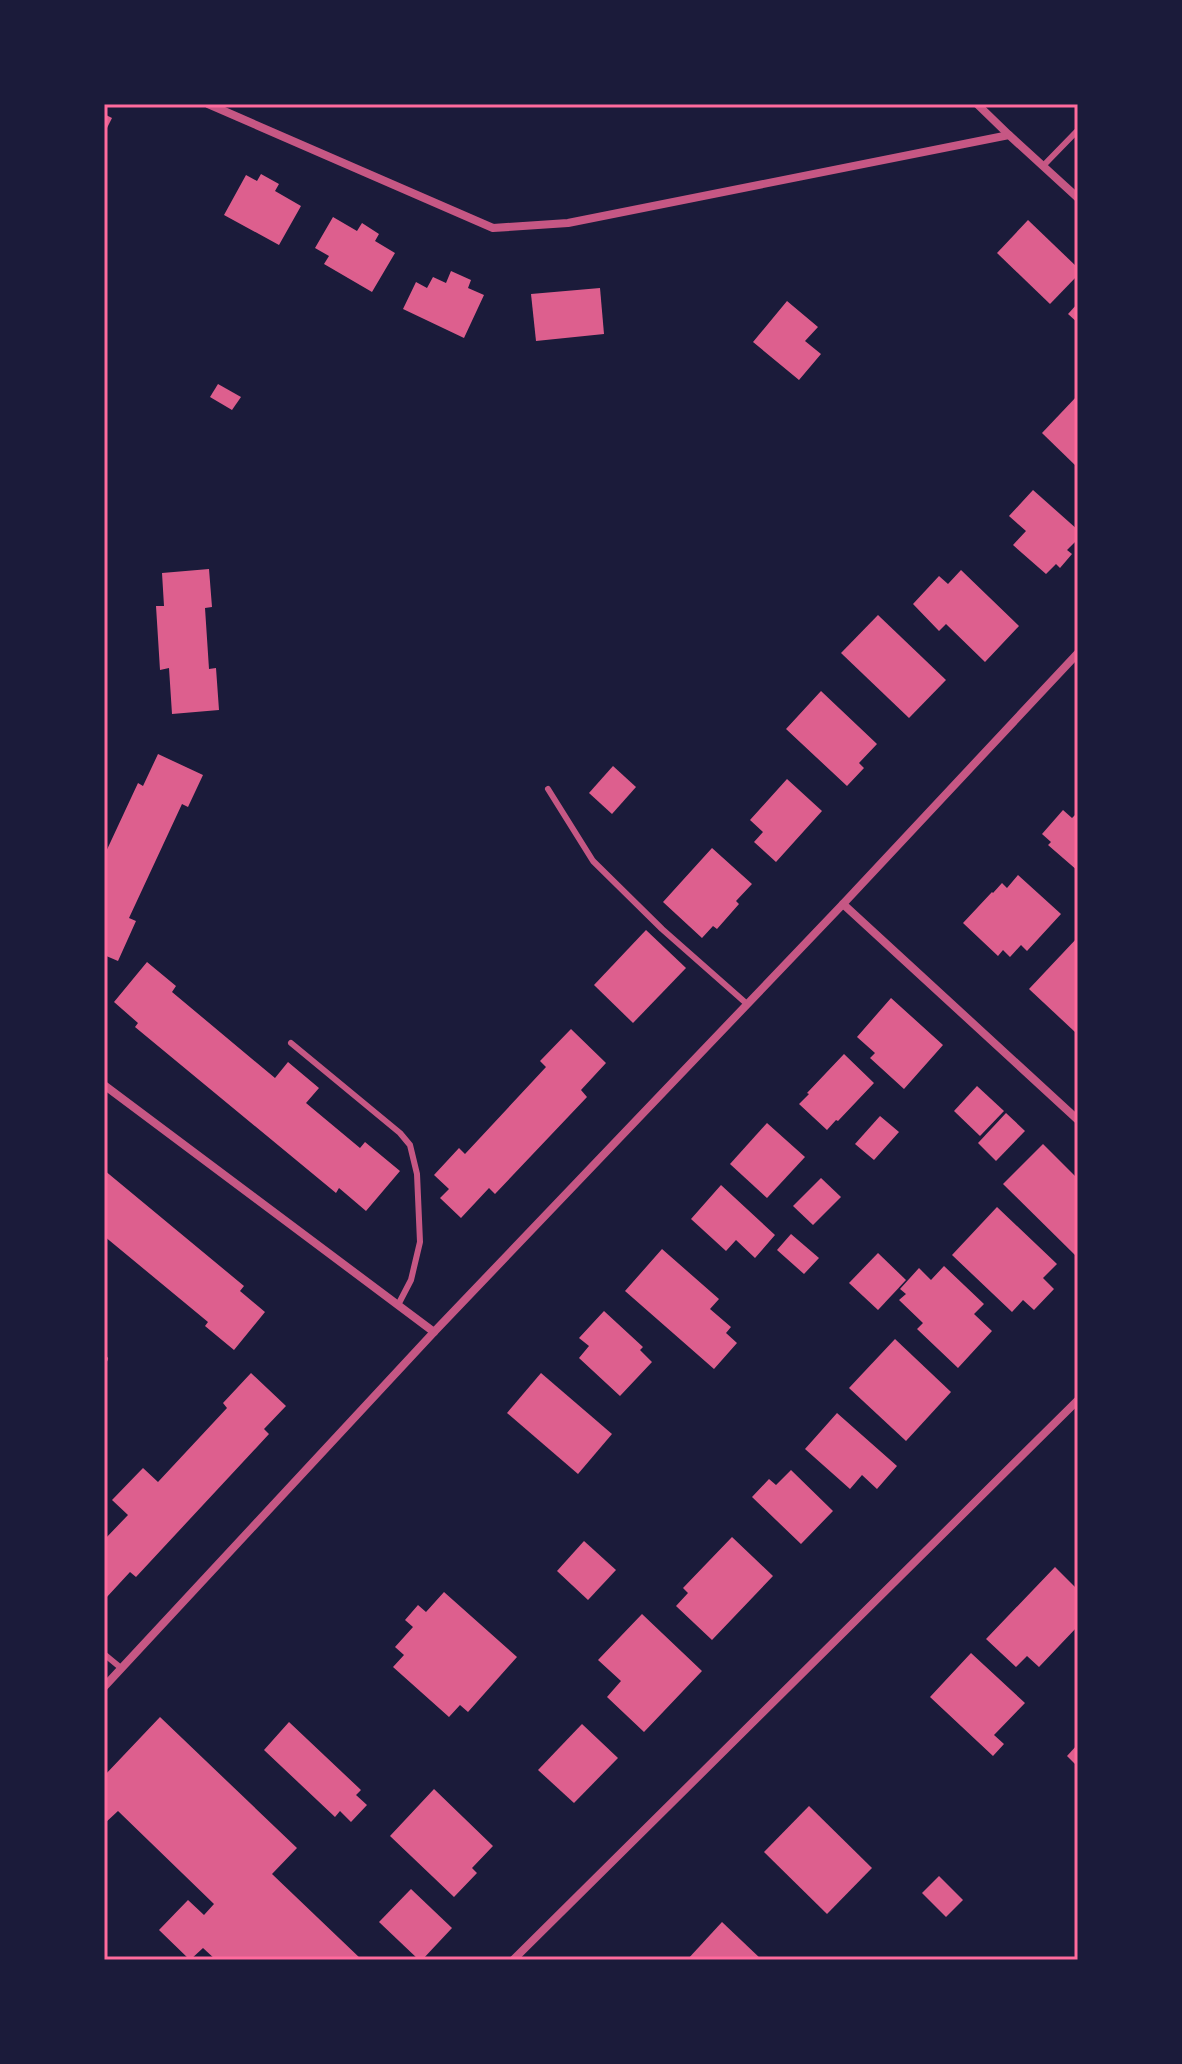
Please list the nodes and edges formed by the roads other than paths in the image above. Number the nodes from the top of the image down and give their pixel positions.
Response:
1 (208, 104) edge
2 (977, 104) edge
3 (1078, 130) edge
4 (1009, 135) junction
5 (1043, 166) junction
6 (1078, 198) edge
7 (1078, 653) edge
8 (548, 789) dead end
9 (843, 904) junction
10 (747, 1004) junction
11 (291, 1043) dead end
12 (104, 1085) edge
13 (1078, 1120) edge
14 (398, 1305) junction
15 (434, 1332) junction
16 (1078, 1400) edge
17 (104, 1654) edge
18 (121, 1668) junction
19 (104, 1687) edge
20 (513, 1960) edge

1 - 4 street
2 - 4 street
3 - 5 lane
4 - 5 street
5 - 6 street
7 - 9 street
8 - 10 lane
9 - 10 street
9 - 13 street
10 - 15 street
11 - 14 lane
12 - 14 street
14 - 15 street
15 - 18 street
16 - 20 street
17 - 18 lane
18 - 19 street

